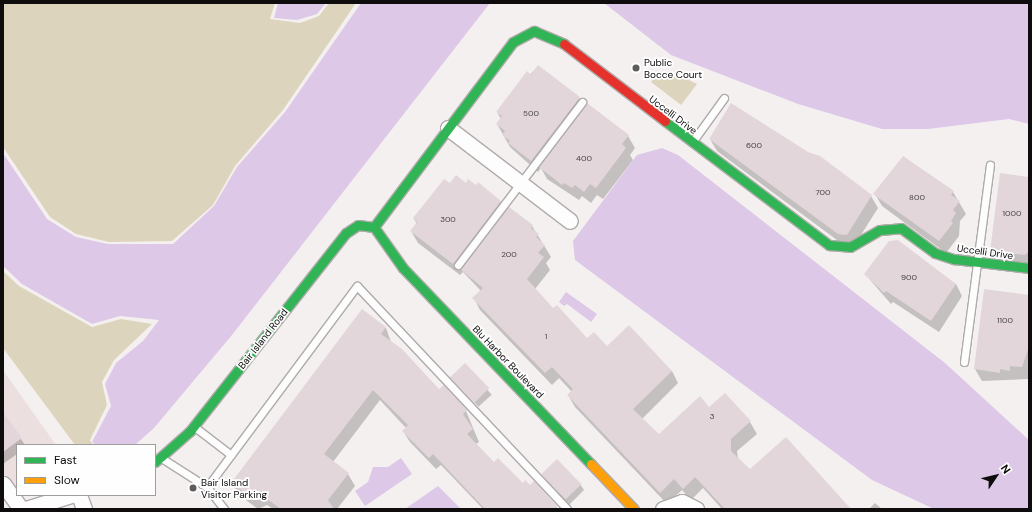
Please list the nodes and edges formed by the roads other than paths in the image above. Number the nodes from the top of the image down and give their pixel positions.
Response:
1 (724, 98) dead end
2 (582, 102) dead end
3 (448, 128) junction
4 (691, 142) junction
5 (990, 165) dead end
6 (520, 183) junction
7 (570, 221) dead end
8 (374, 226) junction
9 (977, 262) junction
10 (458, 265) dead end
11 (1029, 268) edge
12 (964, 362) dead end
13 (194, 426) junction
14 (231, 454) junction
15 (158, 460) edge
16 (3, 484) edge
17 (207, 487) junction
18 (68, 496) edge
19 (79, 496) edge
20 (21, 509) edge
21 (26, 509) edge
22 (84, 509) edge
23 (224, 509) edge
24 (568, 509) edge
25 (634, 509) edge
26 (663, 509) edge
27 (696, 509) edge

1 - 4 lane
2 - 6 lane
3 - 4 street, Uccelli Drive
3 - 6 street
3 - 8 street, Uccelli Drive
4 - 9 street, Uccelli Drive
5 - 9 lane
6 - 7 street
6 - 10 lane
8 - 13 street, Bair Island Road
8 - 25 street, Blu Harbor Boulevard
9 - 11 street, Uccelli Drive
9 - 12 lane
13 - 14 lane
13 - 15 street, Bair Island Road
14 - 17 lane
14 - 24 lane
15 - 17 lane
16 - 20 street
17 - 23 lane
18 - 21 street
19 - 22 street
26 - 27 street

